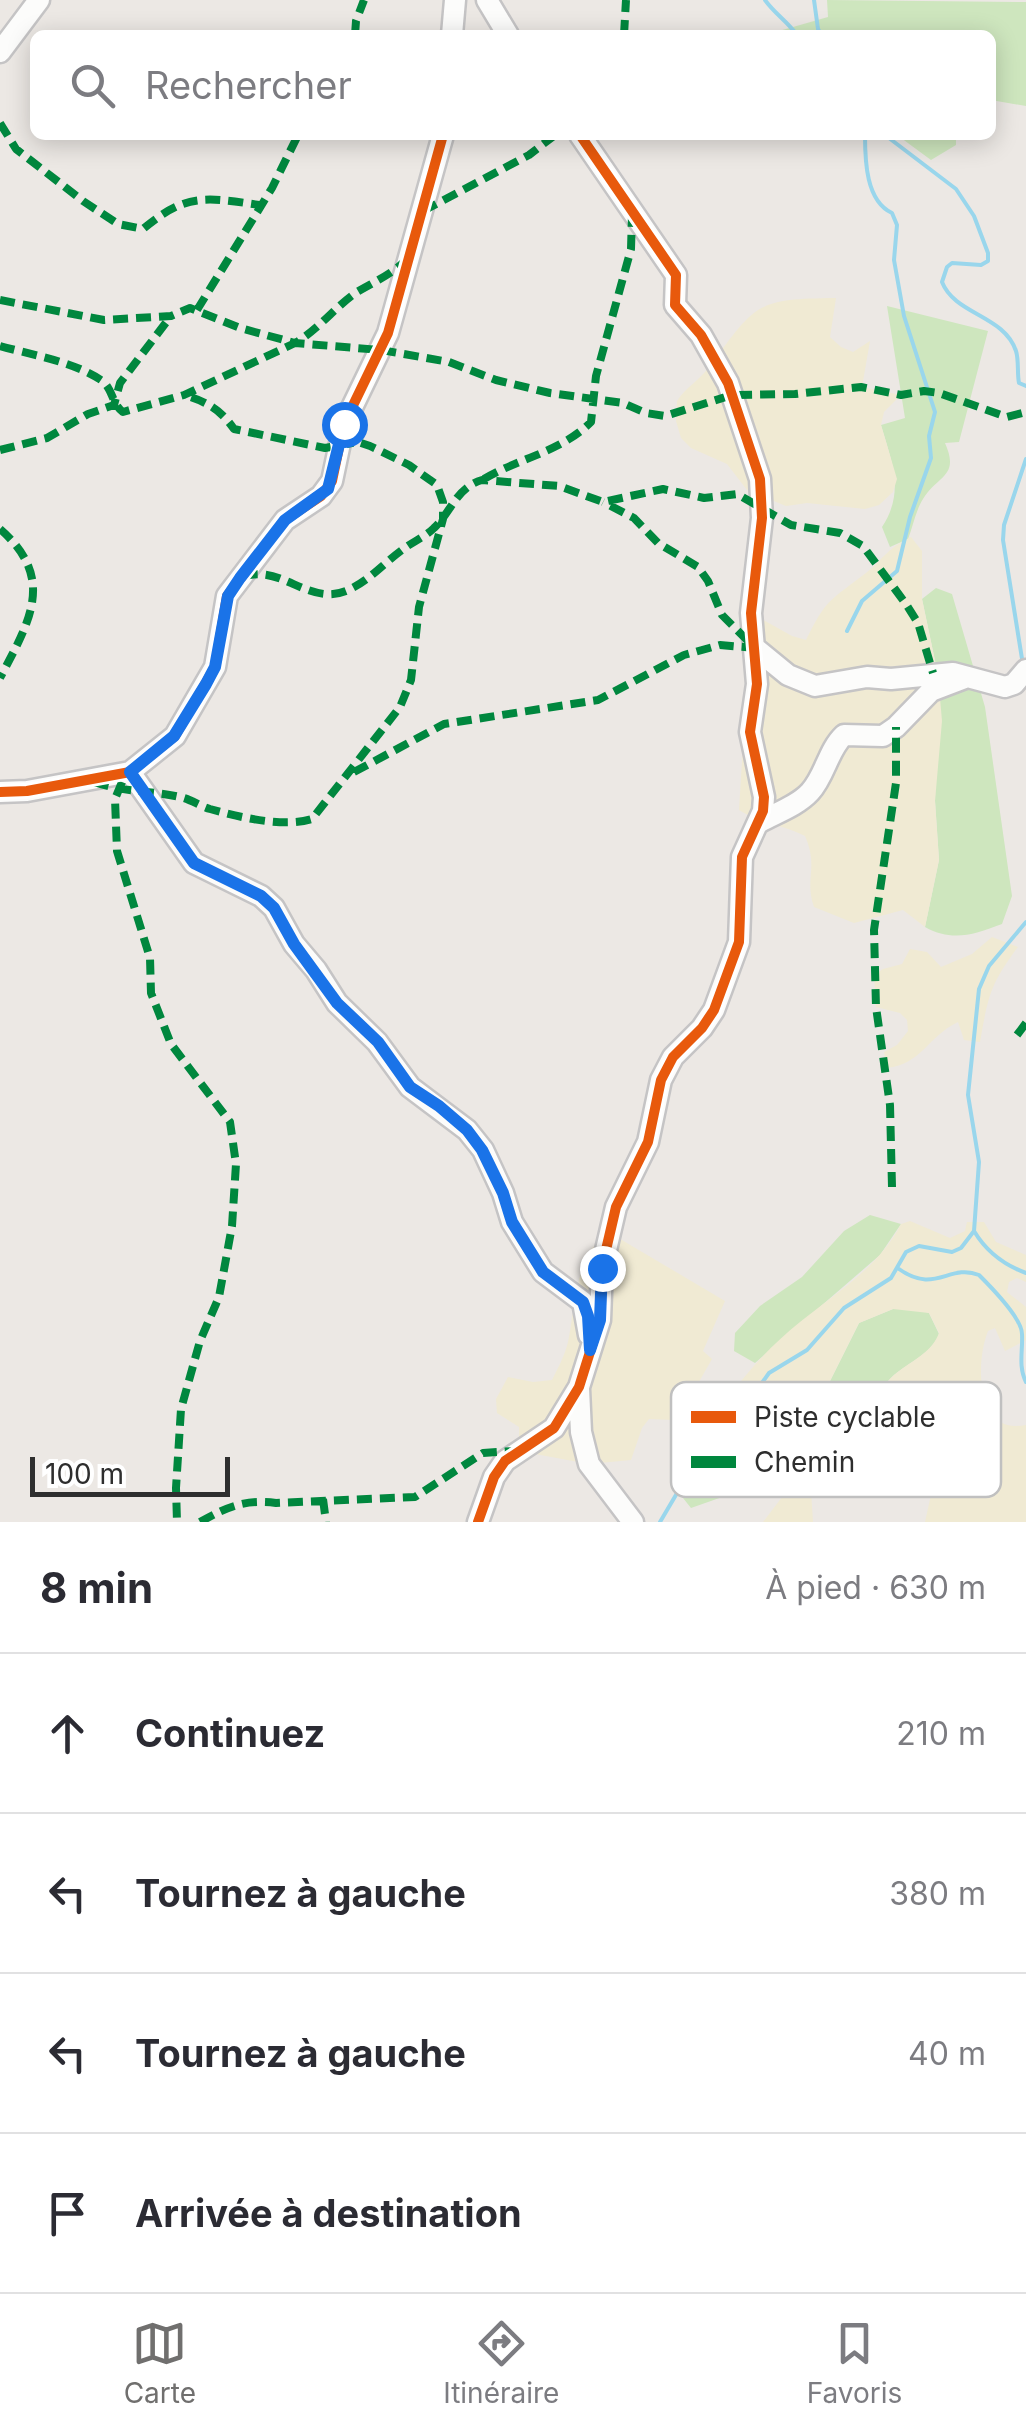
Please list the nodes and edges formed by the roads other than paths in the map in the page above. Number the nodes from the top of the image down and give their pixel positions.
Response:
1 (39, 0) edge
2 (455, 0) edge
3 (487, 0) edge
4 (452, 30) edge
5 (505, 30) edge
6 (0, 52) edge
7 (442, 140) edge
8 (583, 140) edge
9 (756, 648) junction
10 (1026, 670) edge
11 (966, 678) junction
12 (130, 772) junction
13 (0, 792) edge
14 (760, 822) junction
15 (590, 1350) junction
16 (579, 1387) junction
17 (478, 1522) edge
18 (633, 1522) edge

1 - 6 street
2 - 4 street
3 - 5 street
7 - 12 street
8 - 9 street
9 - 11 street
9 - 14 street
10 - 11 street
11 - 14 street
12 - 13 street
12 - 15 street
14 - 15 street
15 - 16 street
16 - 17 street
16 - 18 street

